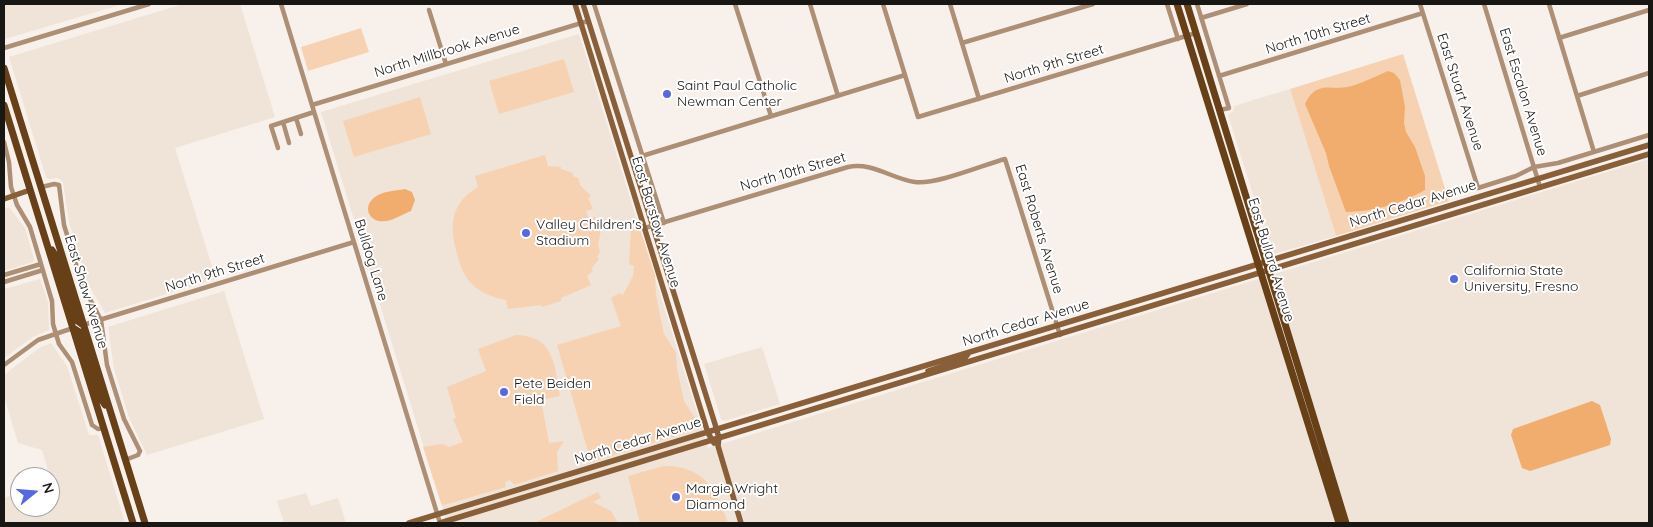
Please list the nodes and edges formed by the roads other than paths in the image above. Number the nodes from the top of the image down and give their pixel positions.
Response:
1 (149, 4) edge
2 (281, 4) edge
3 (575, 4) edge
4 (583, 4) edge
5 (594, 4) edge
6 (735, 4) edge
7 (810, 4) edge
8 (884, 4) edge
9 (950, 4) edge
10 (1093, 4) edge
11 (1167, 4) edge
12 (1177, 4) edge
13 (1187, 4) edge
14 (1197, 4) edge
15 (1247, 4) edge
16 (1420, 4) edge
17 (1484, 4) edge
18 (1548, 4) edge
19 (429, 10) dead end
20 (1649, 10) edge
21 (1423, 13) junction
22 (1201, 18) junction
23 (588, 21) junction
24 (581, 23) junction
25 (1196, 33) junction
26 (1187, 36) junction
27 (1559, 38) junction
28 (1178, 39) junction
29 (962, 43) junction
30 (4, 48) edge
31 (446, 64) junction
32 (4, 68) edge
33 (1649, 73) edge
34 (905, 75) junction
35 (1219, 76) junction
36 (838, 96) junction
37 (1577, 96) junction
38 (979, 99) junction
39 (4, 105) edge
40 (312, 105) junction
41 (1220, 110) junction
42 (314, 112) junction
43 (771, 116) junction
44 (296, 118) junction
45 (283, 122) junction
46 (301, 134) dead end
47 (1649, 135) edge
48 (4, 142) edge
49 (289, 143) dead end
50 (1649, 145) edge
51 (278, 148) dead end
52 (1594, 152) junction
53 (1649, 154) edge
54 (642, 156) junction
55 (1005, 159) joint
56 (1534, 168) junction
57 (1538, 179) junction
58 (42, 187) junction
59 (1540, 187) junction
60 (1478, 188) joint
61 (30, 190) junction
62 (14, 196) junction
63 (4, 198) edge
64 (664, 222) junction
65 (653, 226) junction
66 (645, 228) junction
67 (46, 239) junction
68 (354, 242) junction
69 (41, 264) junction
70 (1263, 264) junction
71 (43, 270) junction
72 (1266, 272) junction
73 (4, 275) edge
74 (4, 282) edge
75 (101, 320) junction
76 (83, 325) junction
77 (1058, 327) junction
78 (73, 328) junction
79 (56, 334) junction
80 (1060, 335) junction
81 (968, 354) junction
82 (4, 365) edge
83 (906, 382) junction
84 (112, 416) junction
85 (104, 428) junction
86 (717, 430) junction
87 (708, 433) junction
88 (719, 438) junction
89 (711, 441) junction
90 (718, 446) junction
91 (125, 460) junction
92 (437, 514) junction
93 (133, 523) edge
94 (145, 523) edge
95 (409, 523) edge
96 (440, 523) edge
97 (741, 523) edge
98 (1339, 523) edge
99 (1346, 523) edge

1 - 30 street
2 - 40 street, Bulldog Lane
3 - 24 main road, East Barstow Avenue
4 - 23 main road, East Barstow Avenue
5 - 54 street
6 - 43 street
7 - 36 street
8 - 34 street
9 - 29 street
10 - 29 street
11 - 28 street
12 - 26 main road, East Bullard Avenue
13 - 25 main road, East Bullard Avenue
14 - 22 street
15 - 22 street
16 - 21 street, East Stuart Avenue
17 - 56 street, East Escalon Avenue
18 - 27 street
19 - 31 street
20 - 27 street
21 - 35 street, North 10th Street
21 - 60 street, East Stuart Avenue
22 - 35 street
23 - 24 street, North Millbrook Avenue
23 - 65 main road, East Barstow Avenue
24 - 31 street, North Millbrook Avenue
24 - 66 main road, East Barstow Avenue
25 - 26 street, North 9th Street
25 - 41 main road, East Bullard Avenue
26 - 28 street, North 9th Street
26 - 70 main road, East Bullard Avenue
27 - 37 street
28 - 38 street, North 9th Street
29 - 38 street
31 - 40 street, North Millbrook Avenue
32 - 58 main road, East Shaw Avenue
33 - 37 street
34 - 36 street
34 - 38 street, North 9th Street
35 - 41 street
36 - 43 street
37 - 52 street
39 - 61 main road, East Shaw Avenue
40 - 42 street, Bulldog Lane
41 - 70 main road, East Bullard Avenue
42 - 44 street
42 - 68 street, Bulldog Lane
43 - 54 street
44 - 45 street
44 - 46 street
45 - 49 street
45 - 51 street
47 - 52 street, North Cedar Avenue
48 - 62 street
50 - 57 main road, North Cedar Avenue
52 - 56 street, North Cedar Avenue
53 - 59 main road, North Cedar Avenue
54 - 64 street
55 - 64 street, North 10th Street
55 - 77 street, East Roberts Avenue
56 - 57 street, East Escalon Avenue
56 - 60 street, North Cedar Avenue
57 - 59 street, East Escalon Avenue
57 - 70 main road, North Cedar Avenue
58 - 75 street
58 - 76 main road, East Shaw Avenue
59 - 72 main road, North Cedar Avenue
61 - 62 main road
61 - 67 main road, East Shaw Avenue
62 - 63 main road
62 - 69 street
64 - 65 street, North 10th Street
65 - 66 street, North 10th Street
65 - 86 main road, East Barstow Avenue
66 - 87 main road, East Barstow Avenue
67 - 76 main road
67 - 78 main road, East Shaw Avenue
68 - 75 street, North 9th Street
68 - 92 street, Bulldog Lane
69 - 71 street
69 - 73 street
70 - 72 main road, East Bullard Avenue
70 - 77 main road, North Cedar Avenue
71 - 74 street
71 - 79 street
72 - 80 main road, North Cedar Avenue
72 - 98 main road, East Bullard Avenue
72 - 99 main road, East Bullard Avenue
75 - 76 street, North 9th Street
75 - 91 street
76 - 84 main road, East Shaw Avenue
77 - 80 street, East Roberts Avenue
77 - 81 main road, North Cedar Avenue
78 - 79 street
78 - 84 main road
78 - 85 main road, East Shaw Avenue
79 - 82 street
79 - 85 street
80 - 83 main road, North Cedar Avenue
81 - 83 main road
81 - 86 main road, North Cedar Avenue
83 - 88 main road, North Cedar Avenue
84 - 91 main road, East Shaw Avenue
85 - 93 main road, East Shaw Avenue
86 - 87 main road, North Cedar Avenue
86 - 88 main road, East Barstow Avenue
87 - 89 main road, East Barstow Avenue
87 - 92 main road, North Cedar Avenue
88 - 89 main road, North Cedar Avenue
88 - 90 main road, East Barstow Avenue
89 - 90 main road
89 - 96 main road, North Cedar Avenue
90 - 97 main road, East Barstow Avenue
91 - 94 main road, East Shaw Avenue
92 - 95 main road, North Cedar Avenue
92 - 96 street, Bulldog Lane

